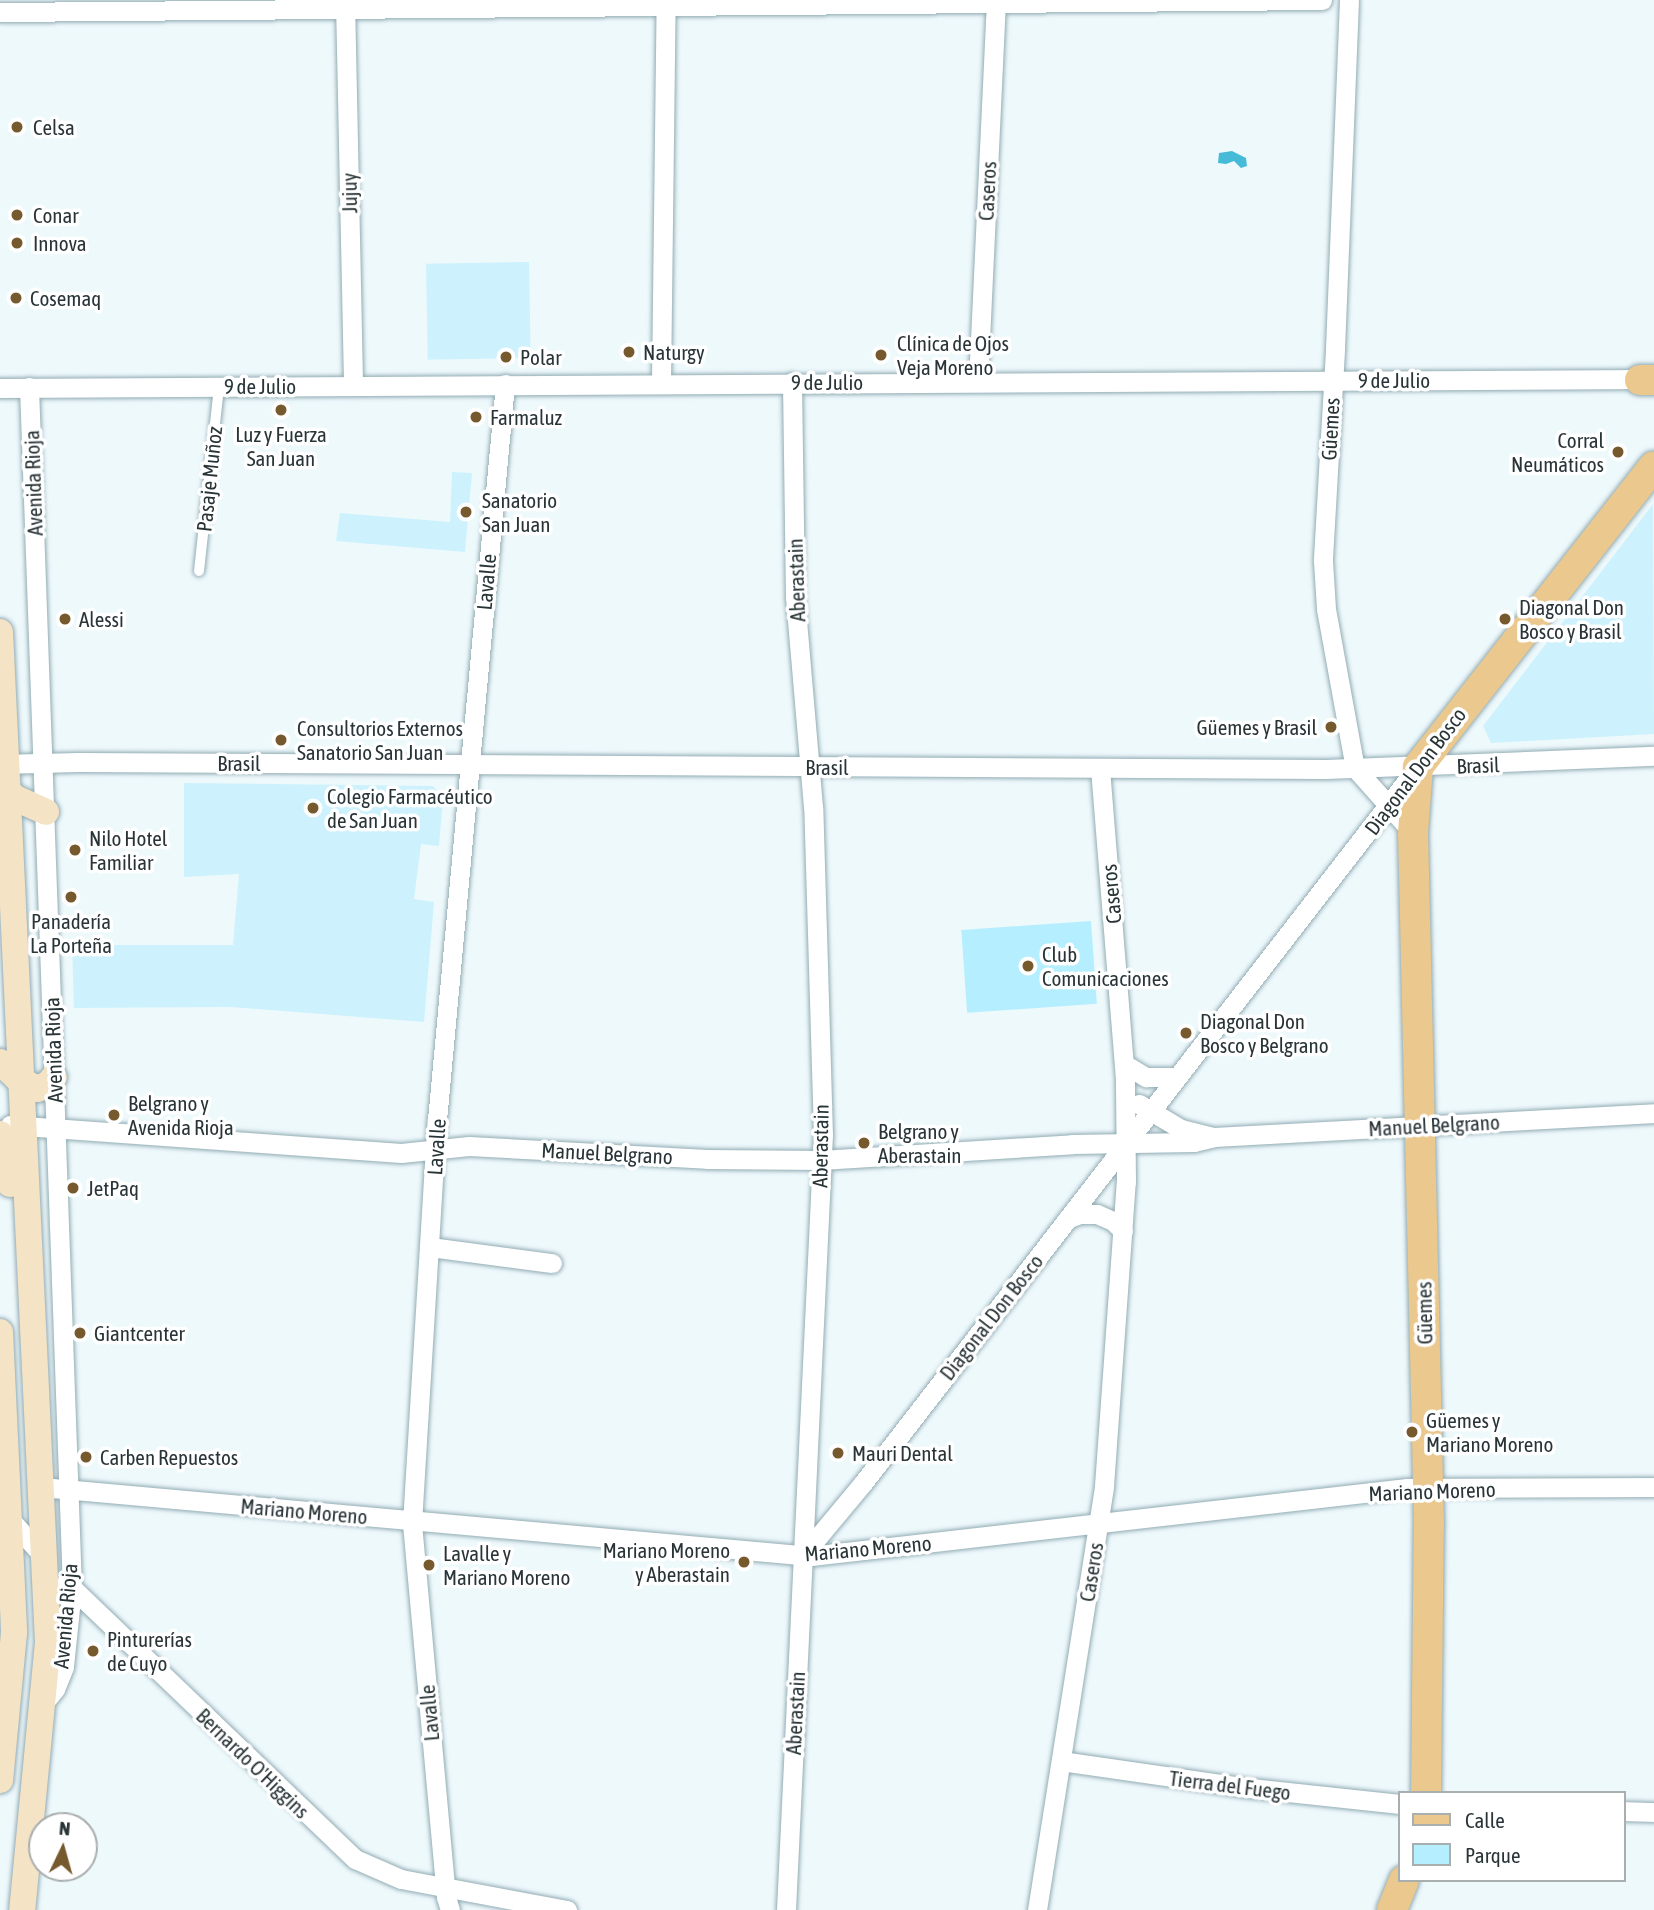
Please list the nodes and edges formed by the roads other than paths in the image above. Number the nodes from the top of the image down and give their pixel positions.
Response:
1 (1322, 0) edge
2 (1349, 0) edge
3 (996, 1) edge
4 (666, 3) edge
5 (345, 4) edge
6 (0, 12) edge
7 (1649, 380) edge
8 (1333, 381) junction
9 (978, 382) junction
10 (661, 383) junction
11 (792, 383) junction
12 (505, 384) junction
13 (353, 385) junction
14 (219, 386) junction
15 (29, 387) junction
16 (0, 388) edge
17 (1654, 466) edge
18 (198, 571) dead end
19 (0, 632) edge
20 (1654, 756) edge
21 (2, 762) edge
22 (45, 763) junction
23 (468, 765) junction
24 (809, 766) junction
25 (1418, 767) junction
26 (1100, 768) junction
27 (1355, 768) junction
28 (9, 804) edge
29 (1389, 806) junction
30 (46, 812) junction
31 (1413, 833) junction
32 (0, 1062) edge
33 (1124, 1064) junction
34 (1176, 1077) junction
35 (1125, 1090) junction
36 (23, 1105) edge
37 (1150, 1112) junction
38 (1654, 1112) edge
39 (1419, 1126) junction
40 (55, 1128) junction
41 (1213, 1137) junction
42 (1126, 1144) junction
43 (436, 1150) junction
44 (821, 1160) junction
45 (1067, 1219) junction
46 (1123, 1231) junction
47 (430, 1247) junction
48 (552, 1262) dead end
49 (0, 1332) edge
50 (2, 1362) edge
51 (3, 1442) edge
52 (41, 1487) junction
53 (1654, 1487) edge
54 (1428, 1488) junction
55 (68, 1490) junction
56 (5, 1513) edge
57 (412, 1521) junction
58 (1098, 1524) junction
59 (803, 1555) junction
60 (44, 1557) junction
61 (72, 1588) junction
62 (47, 1661) junction
63 (43, 1705) junction
64 (1061, 1761) junction
65 (0, 1780) edge
66 (1426, 1791) edge
67 (1398, 1804) edge
68 (1626, 1811) edge
69 (1654, 1812) edge
70 (1403, 1882) edge
71 (445, 1889) junction
72 (20, 1905) edge
73 (450, 1910) edge
74 (567, 1910) edge
75 (786, 1910) edge
76 (1037, 1910) edge
77 (1392, 1910) edge

1 - 3 street
2 - 8 street, Güemes
3 - 4 street
3 - 9 street, Caseros
4 - 5 street
4 - 10 street
5 - 6 street
5 - 13 street, Jujuy
7 - 8 street, 9 de Julio
8 - 9 street, 9 de Julio
8 - 27 street, Güemes
9 - 11 street, 9 de Julio
10 - 11 street, 9 de Julio
10 - 12 street, 9 de Julio
11 - 24 street, Aberastain
12 - 13 street, 9 de Julio
12 - 23 street, Lavalle
13 - 14 street, 9 de Julio
14 - 15 street, 9 de Julio
14 - 18 lane, Pasaje Muñoz
15 - 16 street, 9 de Julio
15 - 22 street, Avenida Rioja
17 - 25 main road, Diagonal Don Bosco
19 - 21 main road, Avenida Rioja
20 - 25 street, Brasil
21 - 22 street, Brasil
21 - 28 main road, Avenida Rioja
22 - 23 street, Brasil
22 - 30 street, Avenida Rioja
23 - 24 street, Brasil
23 - 43 street, Lavalle
24 - 26 street, Brasil
24 - 44 street, Aberastain
25 - 27 street, Brasil
25 - 29 street, Diagonal Don Bosco
25 - 31 main road, Güemes
26 - 27 street, Brasil
26 - 33 street, Caseros
27 - 29 street
28 - 30 main road
28 - 36 main road, Avenida Rioja
29 - 31 street
29 - 34 street, Diagonal Don Bosco
30 - 36 street, Avenida Rioja
31 - 39 main road, Güemes
32 - 36 main road
33 - 34 street
33 - 35 street, Caseros
34 - 37 street, Diagonal Don Bosco
35 - 37 street, Manuel Belgrano
35 - 42 street, Caseros
36 - 40 street, Manuel Belgrano
36 - 40 street, Avenida Rioja
36 - 52 main road, Avenida Rioja
37 - 41 street, Manuel Belgrano
37 - 42 street, Diagonal Don Bosco
38 - 39 street, Manuel Belgrano
39 - 41 street, Manuel Belgrano
39 - 54 main road, Güemes
40 - 43 street, Manuel Belgrano
40 - 55 street, Avenida Rioja
41 - 42 street, Manuel Belgrano
42 - 44 street, Manuel Belgrano
42 - 45 street, Diagonal Don Bosco
42 - 46 street, Caseros
43 - 44 street, Manuel Belgrano
43 - 47 street, Lavalle
44 - 59 street, Aberastain
45 - 46 street
45 - 59 street, Diagonal Don Bosco
46 - 58 street, Caseros
47 - 48 street
47 - 57 street, Lavalle
49 - 50 main road
50 - 51 main road
50 - 52 main road
51 - 56 main road
52 - 55 street, Mariano Moreno
52 - 60 main road, Avenida Rioja
53 - 54 street, Mariano Moreno
54 - 58 street, Mariano Moreno
54 - 66 main road, Güemes
55 - 57 street, Mariano Moreno
55 - 61 street, Avenida Rioja
56 - 60 street, Bernardo O'Higgins
56 - 62 main road
56 - 65 main road
57 - 59 street, Mariano Moreno
57 - 71 street, Lavalle
58 - 59 street, Mariano Moreno
58 - 64 street, Caseros
59 - 75 street, Aberastain
60 - 61 street, Bernardo O'Higgins
60 - 62 main road, Avenida Rioja
61 - 63 street, Avenida Rioja
61 - 71 street, Bernardo O'Higgins
62 - 63 main road, Avenida Rioja
63 - 72 main road, Avenida Rioja
64 - 67 street, Tierra del Fuego
64 - 76 street, Caseros
68 - 69 street
70 - 77 main road
71 - 73 street, Lavalle
71 - 74 street, Bernardo O'Higgins

